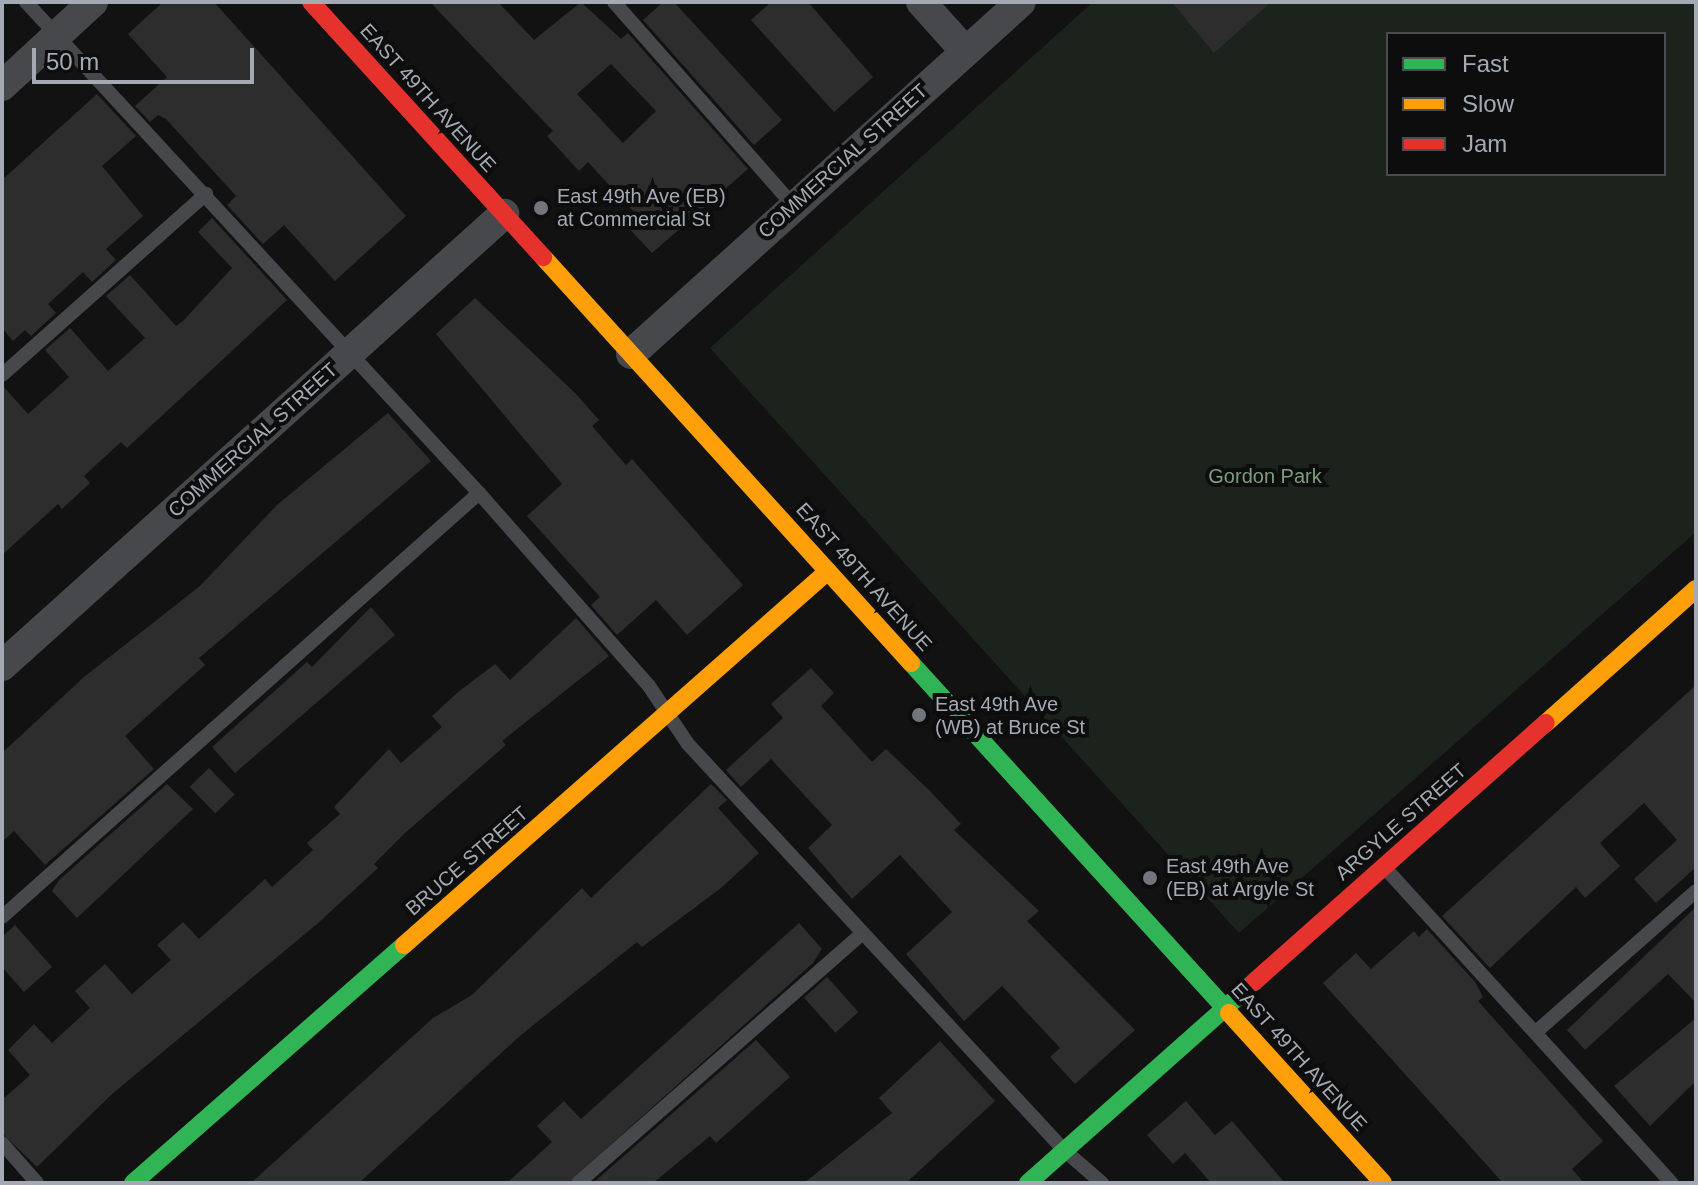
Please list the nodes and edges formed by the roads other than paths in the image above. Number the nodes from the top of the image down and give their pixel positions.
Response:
1 (26, 2) edge
2 (93, 2) edge
3 (311, 2) edge
4 (614, 2) edge
5 (921, 2) edge
6 (1021, 2) edge
7 (58, 35) junction
8 (965, 51) junction
9 (2, 86) edge
10 (206, 194) junction
11 (793, 205) junction
12 (504, 214) junction
13 (351, 351) junction
14 (631, 354) junction
15 (2, 375) edge
16 (479, 493) junction
17 (828, 571) junction
18 (1696, 589) edge
19 (2, 666) edge
20 (668, 714) junction
21 (1383, 866) junction
22 (1696, 891) edge
23 (2, 917) edge
24 (861, 934) junction
25 (1227, 1010) junction
26 (1536, 1032) junction
27 (2, 1143) edge
28 (1064, 1150) junction
29 (37, 1183) edge
30 (133, 1183) edge
31 (578, 1183) edge
32 (1028, 1183) edge
33 (1102, 1183) edge
34 (1383, 1183) edge
35 (1672, 1183) edge

1 - 7 lane
2 - 7 street
3 - 12 street, EAST 49TH AVENUE
4 - 11 lane
5 - 8 street
6 - 8 street, COMMERCIAL STREET
7 - 9 street
7 - 10 lane
8 - 11 street, COMMERCIAL STREET
10 - 13 lane
10 - 15 lane
11 - 14 street, COMMERCIAL STREET
12 - 13 street, COMMERCIAL STREET
12 - 14 street, EAST 49TH AVENUE
13 - 16 lane
13 - 19 street, COMMERCIAL STREET
14 - 17 street, EAST 49TH AVENUE
16 - 20 lane
16 - 23 lane
17 - 20 street, BRUCE STREET
17 - 25 street, EAST 49TH AVENUE
18 - 21 street, ARGYLE STREET
20 - 24 lane
20 - 30 street, BRUCE STREET
21 - 25 street, ARGYLE STREET
21 - 26 lane
22 - 26 lane
24 - 28 lane
24 - 31 lane
25 - 28 street, ARGYLE STREET
25 - 34 street, EAST 49TH AVENUE
26 - 35 lane
27 - 29 lane
28 - 32 street, ARGYLE STREET
28 - 33 lane

